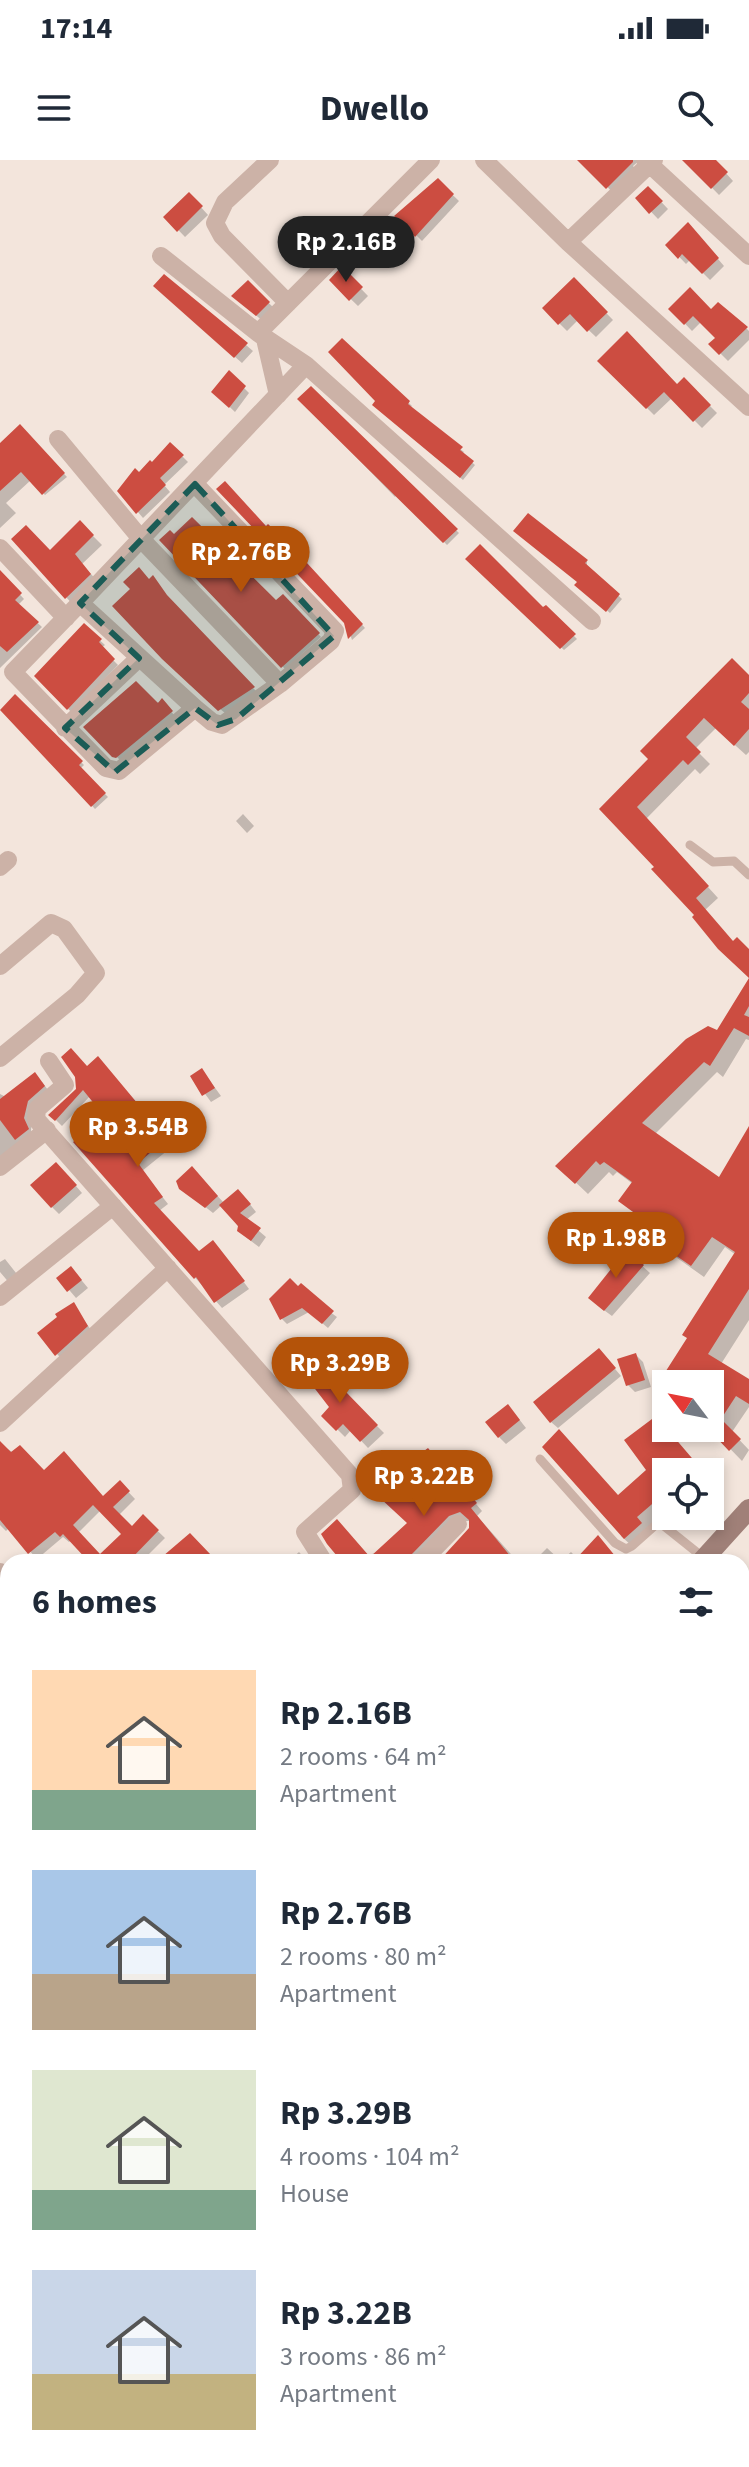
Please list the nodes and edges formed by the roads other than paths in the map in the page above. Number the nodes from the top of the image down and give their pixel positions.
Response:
1 (270, 160) edge
2 (431, 160) edge
3 (484, 160) edge
4 (649, 161) edge
5 (568, 242) junction
6 (161, 256) dead end
7 (749, 256) edge
8 (288, 303) junction
9 (262, 336) junction
10 (306, 365) junction
11 (278, 395) junction
12 (749, 407) edge
13 (58, 439) dead end
14 (195, 484) junction
15 (142, 540) junction
16 (0, 548) edge
17 (80, 603) junction
18 (66, 618) junction
19 (592, 621) dead end
20 (139, 658) junction
21 (6, 665) edge
22 (280, 684) junction
23 (195, 708) junction
24 (65, 728) junction
25 (690, 845) dead end
26 (749, 875) edge
27 (0, 966) edge
28 (0, 1058) edge
29 (49, 1061) dead end
30 (47, 1130) junction
31 (0, 1167) edge
32 (113, 1206) junction
33 (168, 1268) junction
34 (0, 1297) edge
35 (0, 1423) edge
36 (540, 1459) dead end
37 (749, 1509) edge
38 (458, 1524) dead end
39 (318, 1554) edge
40 (429, 1554) edge
41 (695, 1554) edge
42 (708, 1554) edge

1 - 8 street
2 - 8 street
3 - 5 street
4 - 5 street
4 - 7 street
5 - 12 street
6 - 9 street
8 - 9 street
9 - 10 street
9 - 11 street
10 - 11 street
10 - 19 street
11 - 14 street
13 - 15 street
14 - 15 street
14 - 22 street
15 - 17 street
15 - 22 street
16 - 18 street
17 - 18 street
17 - 20 street
18 - 21 street
20 - 23 street
20 - 24 street
21 - 24 street
22 - 23 street
23 - 24 street
25 - 26 lane
27 - 28 street
29 - 30 street
30 - 31 street
30 - 32 street
32 - 33 street
32 - 34 street
33 - 35 street
33 - 39 street
36 - 41 lane
37 - 42 main road
38 - 40 street

